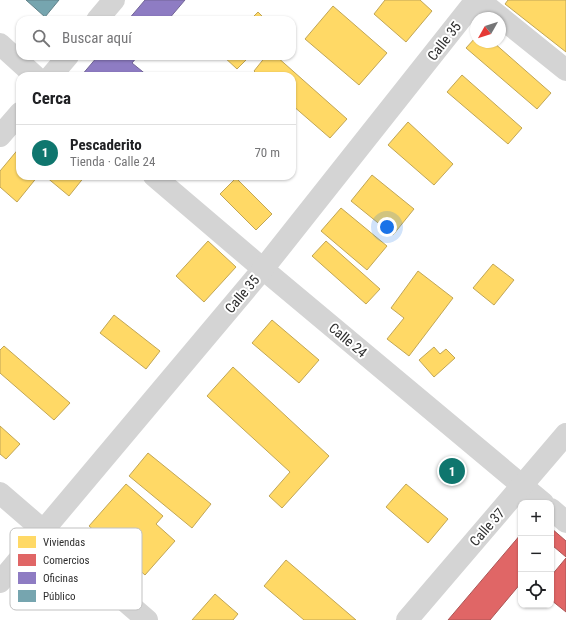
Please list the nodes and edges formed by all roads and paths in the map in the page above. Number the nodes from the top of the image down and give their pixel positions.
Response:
1 (114, 0) edge
2 (476, 0) edge
3 (479, 0) edge
4 (100, 16) edge
5 (0, 44) edge
6 (16, 59) edge
7 (18, 60) edge
8 (65, 60) edge
9 (566, 70) edge
10 (31, 72) edge
11 (54, 72) edge
12 (16, 118) edge
13 (0, 136) edge
14 (159, 180) edge
15 (263, 269) junction
16 (566, 434) edge
17 (522, 486) junction
18 (0, 493) edge
19 (540, 500) edge
20 (554, 512) edge
21 (566, 522) edge
22 (42, 528) edge
23 (44, 528) edge
24 (10, 570) edge
25 (0, 582) edge
26 (136, 610) edge
27 (147, 620) edge
28 (407, 620) edge

1 - 4 street
2 - 15 street, Calle 35
3 - 9 street
5 - 6 street
7 - 10 street
8 - 11 street
12 - 13 street
14 - 15 street, Calle 24
15 - 17 street, Calle 24
15 - 23 street, Calle 35
16 - 17 street, Calle 37
17 - 19 street, Calle 24
17 - 28 street, Calle 37
18 - 22 street
20 - 21 street
24 - 25 street, Calle 35
26 - 27 street

